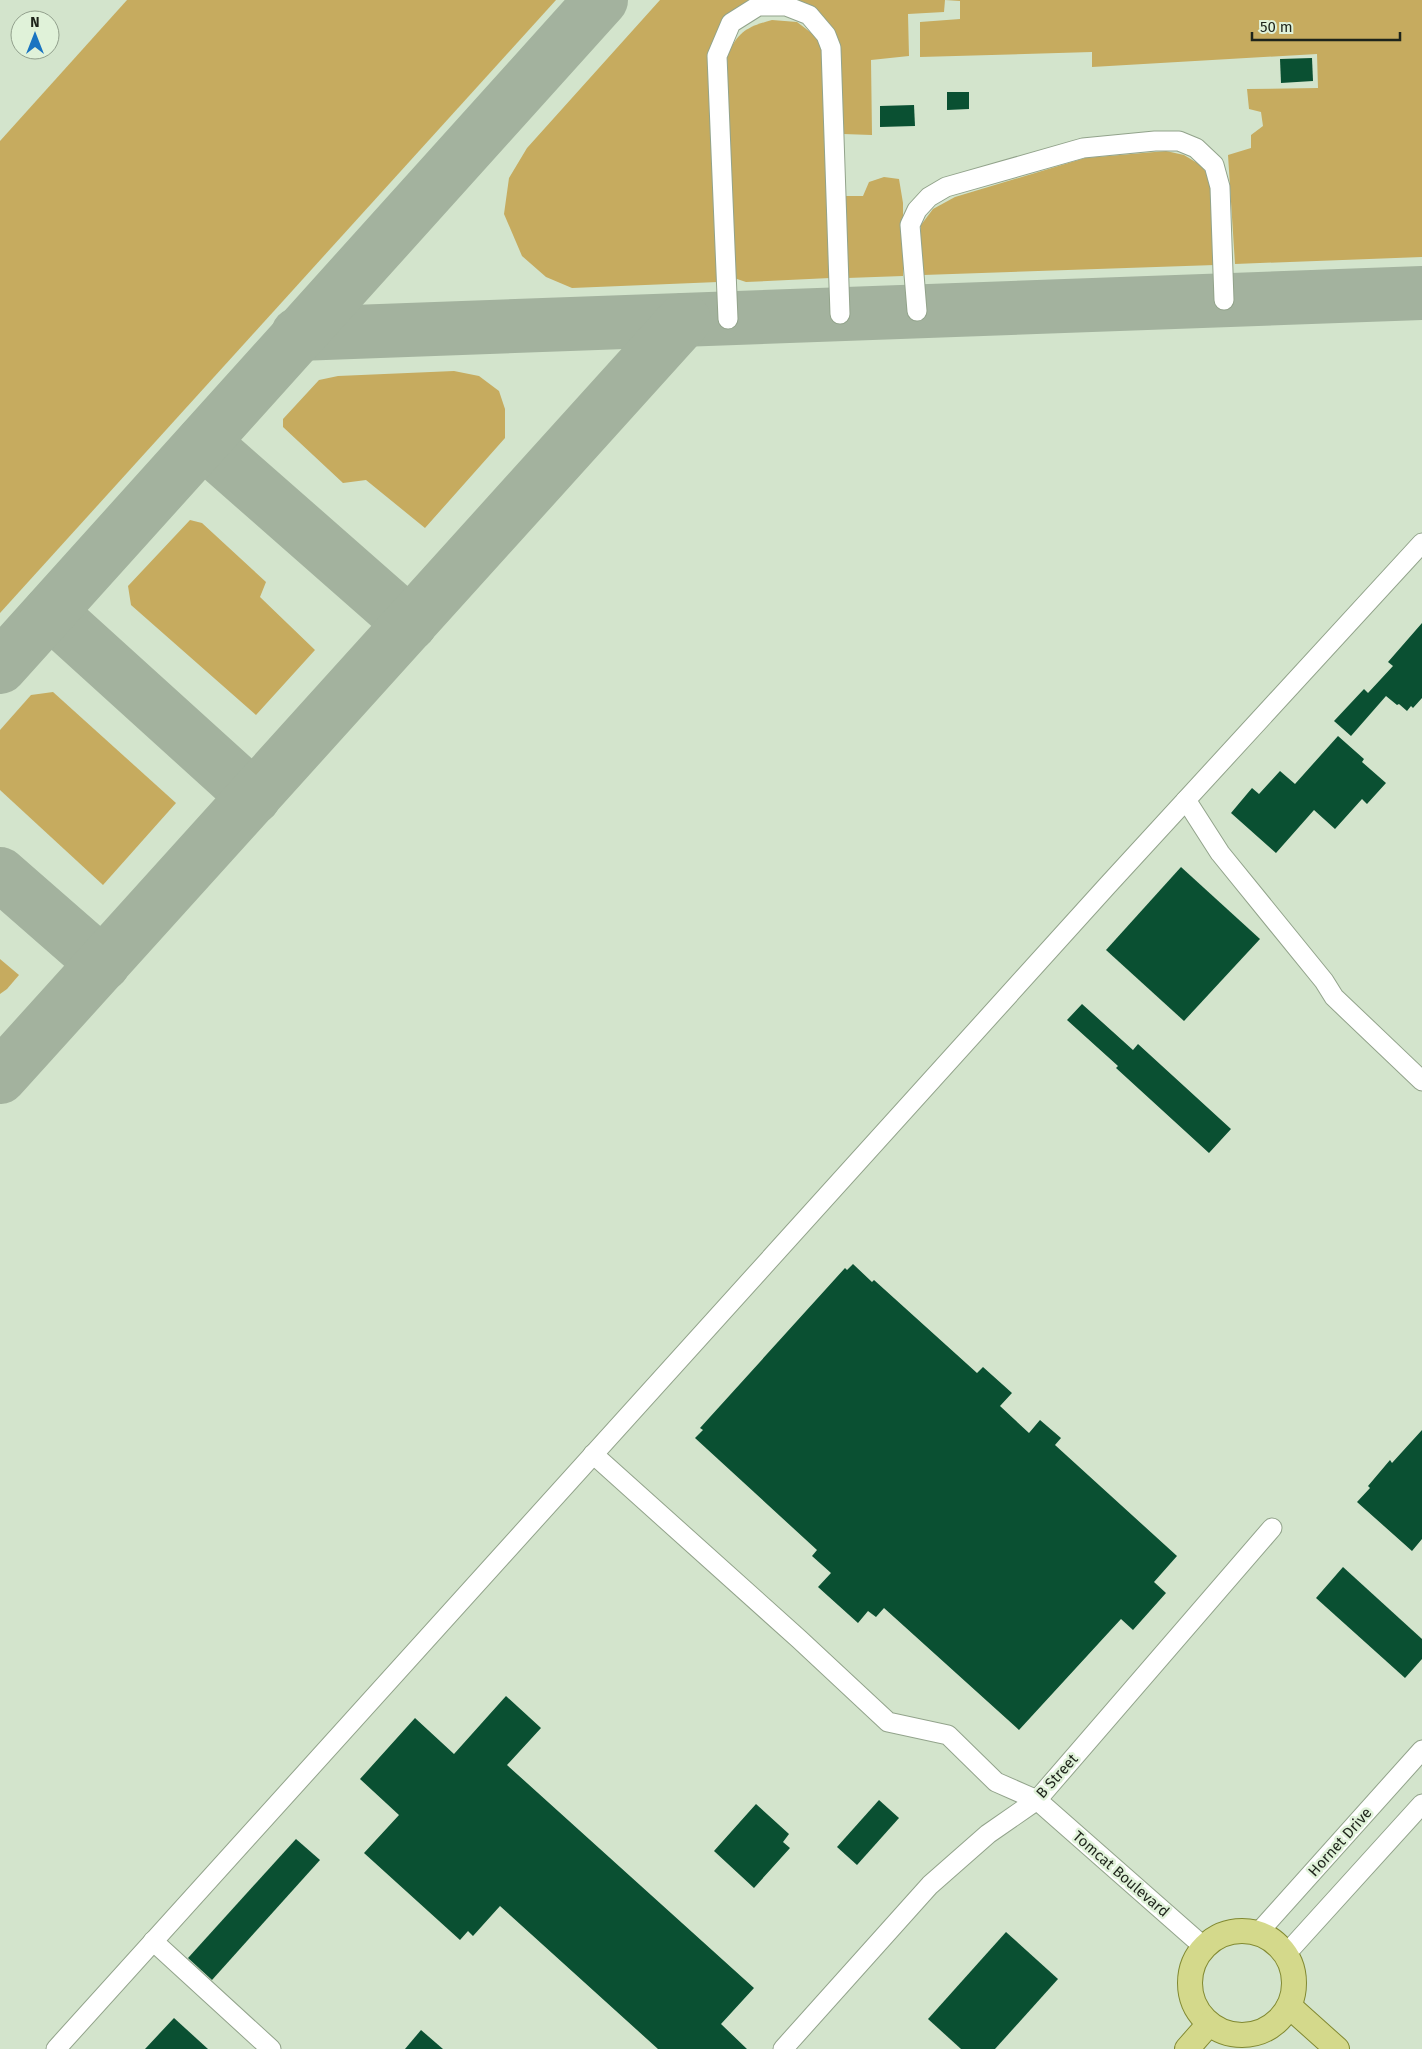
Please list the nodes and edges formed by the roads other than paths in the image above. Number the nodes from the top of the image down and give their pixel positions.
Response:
1 (1224, 300) dead end
2 (918, 312) dead end
3 (840, 314) dead end
4 (728, 319) dead end
5 (1422, 543) edge
6 (1186, 800) junction
7 (1422, 1081) edge
8 (593, 1454) junction
9 (1272, 1528) dead end
10 (1422, 1750) edge
11 (1037, 1800) junction
12 (1422, 1804) edge
13 (1258, 1933) junction
14 (153, 1941) junction
15 (1204, 1947) junction
16 (1286, 1954) junction
17 (1289, 2006) junction
18 (1209, 2024) junction
19 (56, 2049) edge
20 (271, 2049) edge
21 (783, 2049) edge
22 (1187, 2049) edge
23 (1337, 2049) edge

1 - 2 street
3 - 4 street
5 - 6 street
6 - 7 street
6 - 8 street
8 - 11 street, Tomcat Boulevard
8 - 14 street
9 - 11 street, B Street
10 - 13 street, Hornet Drive
11 - 15 street, Tomcat Boulevard
11 - 21 street, B Street
12 - 16 street
13 - 15 main road
13 - 16 main road
14 - 19 street
14 - 20 street
15 - 18 main road
16 - 17 main road
17 - 18 main road
17 - 23 main road
18 - 22 main road

